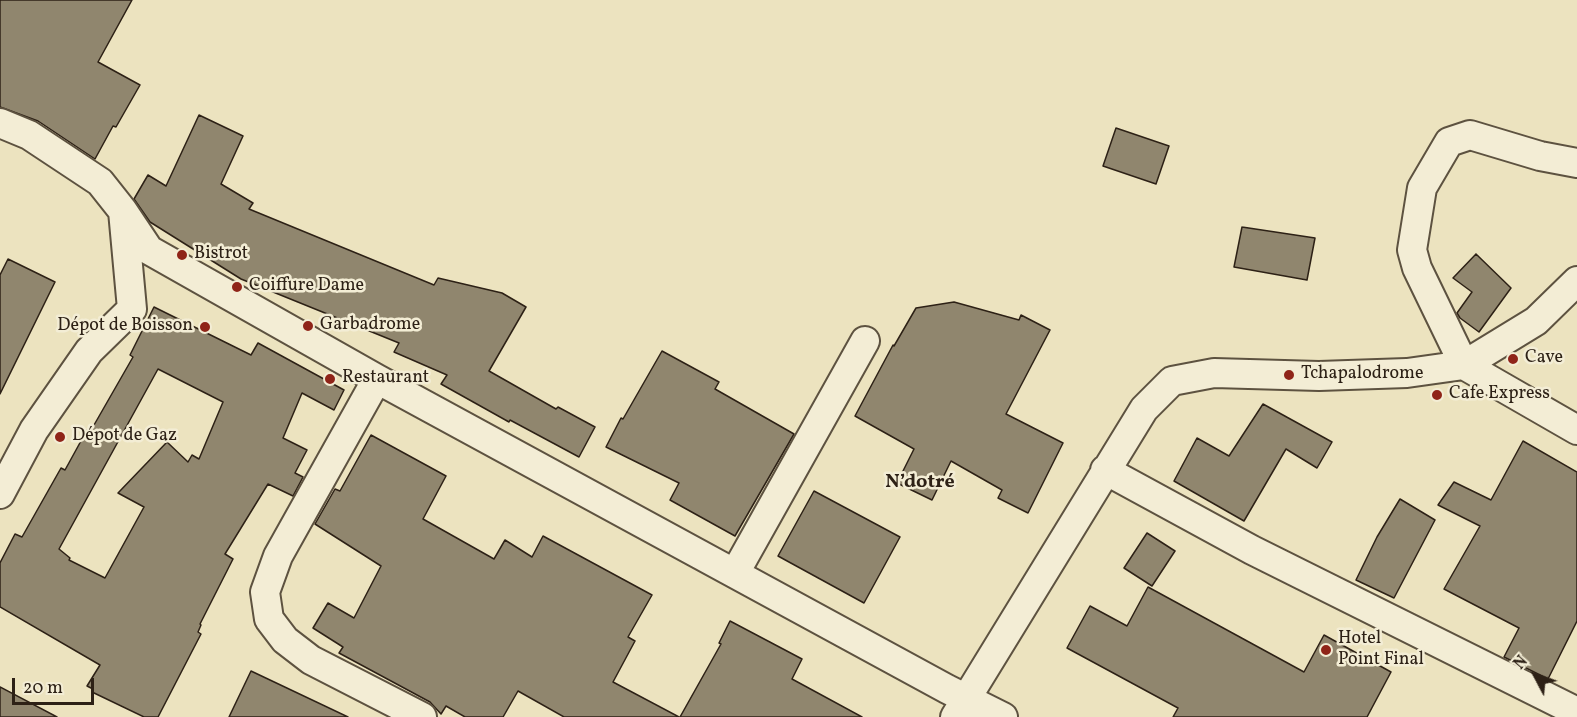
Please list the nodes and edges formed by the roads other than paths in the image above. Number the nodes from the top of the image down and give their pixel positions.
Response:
1 (0, 123) edge
2 (1577, 163) edge
3 (123, 211) junction
4 (1577, 281) edge
5 (864, 341) dead end
6 (1464, 365) junction
7 (377, 379) junction
8 (1577, 430) edge
9 (1105, 470) junction
10 (0, 494) edge
11 (735, 573) junction
12 (960, 708) edge
13 (1577, 711) edge
14 (422, 717) edge
15 (1003, 717) edge

1 - 3 street
2 - 6 street
3 - 7 street
3 - 10 street
4 - 6 street
5 - 11 street
6 - 8 street
6 - 9 street
7 - 11 street
7 - 14 street
9 - 12 street
9 - 13 street
11 - 12 street
12 - 15 street

